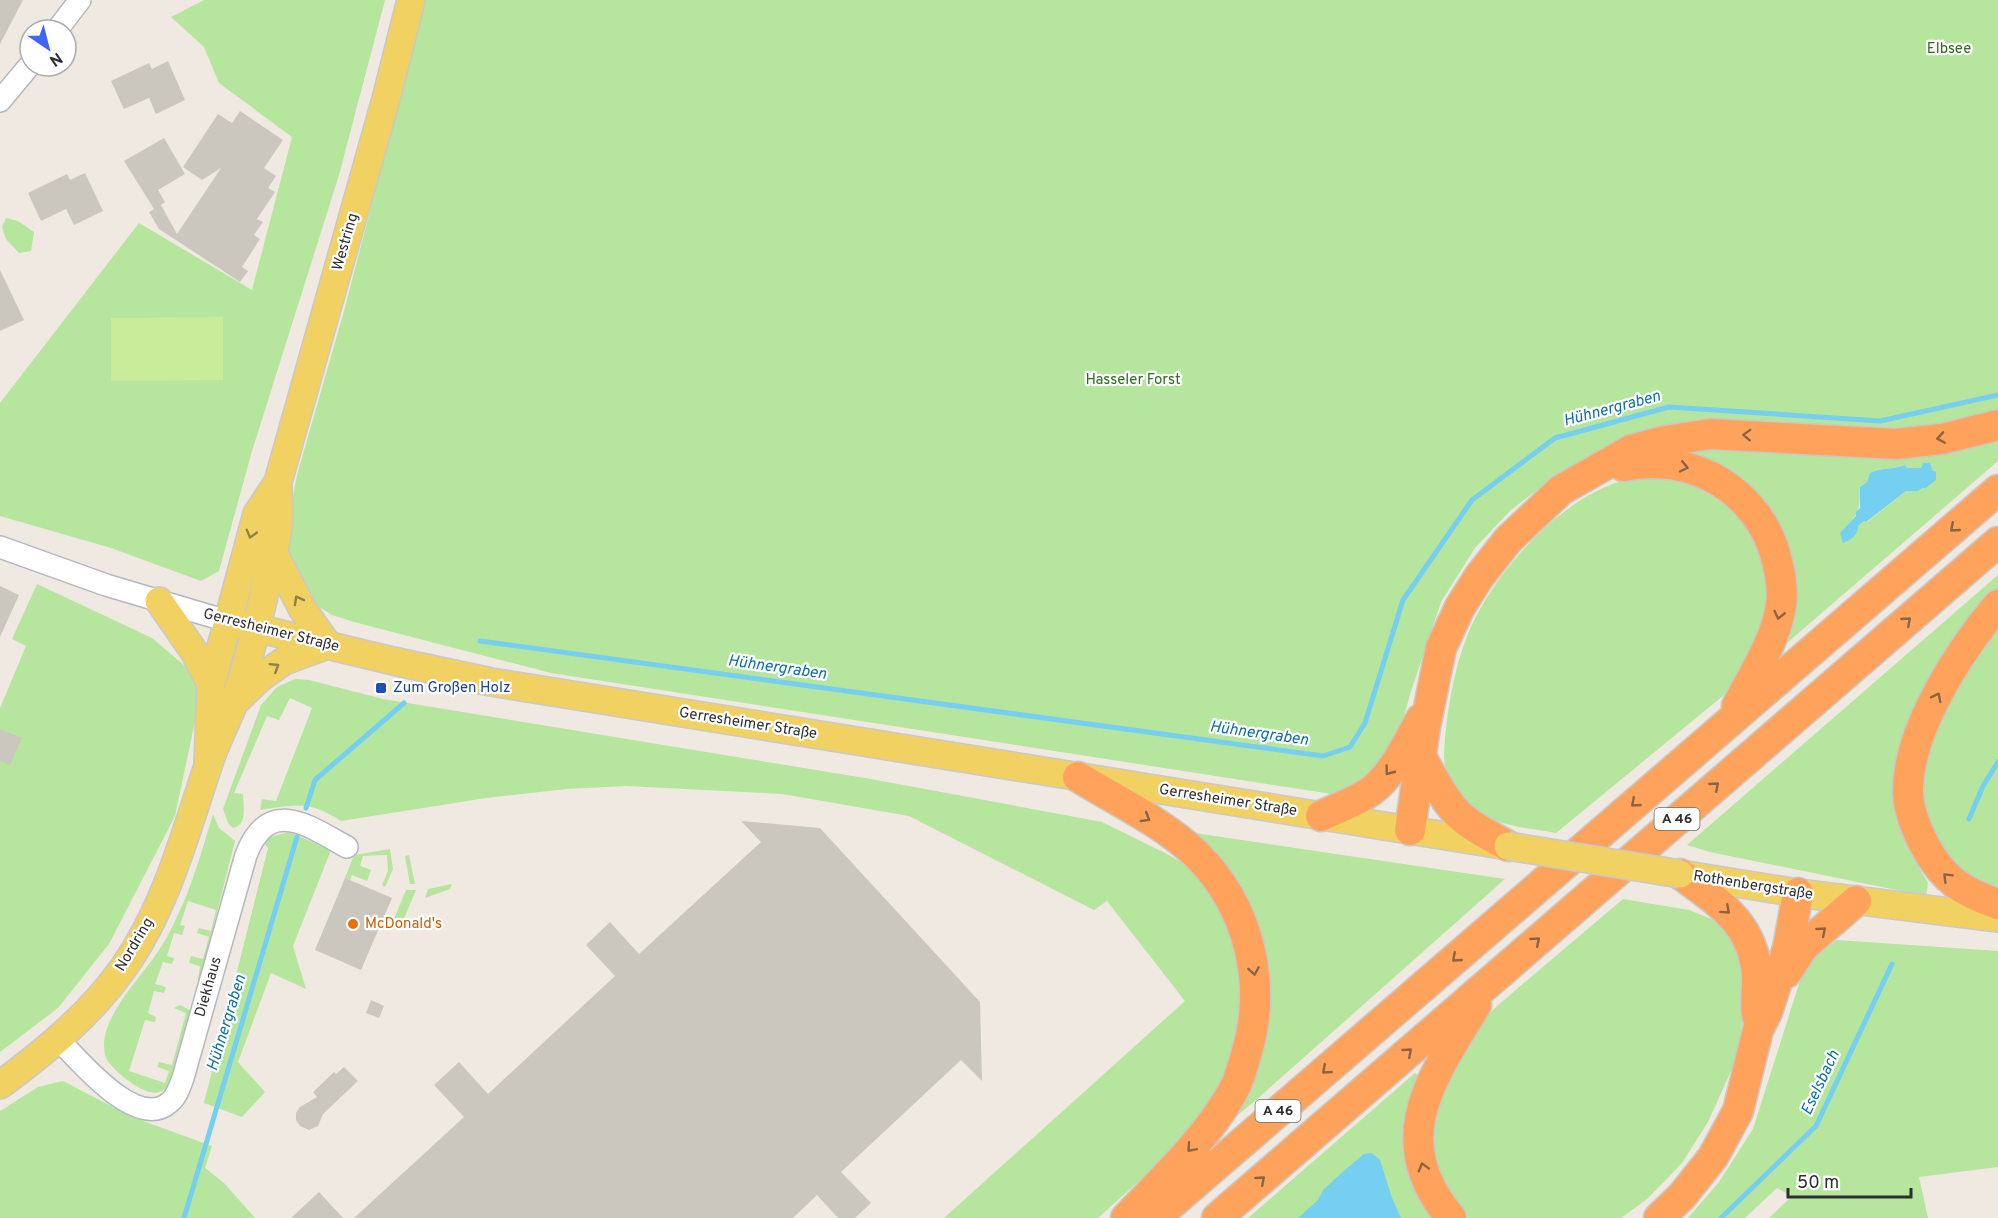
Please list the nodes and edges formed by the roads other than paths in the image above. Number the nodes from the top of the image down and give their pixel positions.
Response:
1 (80, 0) edge
2 (411, 0) edge
3 (66, 18) edge
4 (19, 78) edge
5 (0, 101) edge
6 (1998, 425) edge
7 (1585, 474) junction
8 (278, 482) junction
9 (1998, 490) edge
10 (1998, 542) edge
11 (0, 548) edge
12 (273, 552) junction
13 (159, 601) junction
14 (1998, 605) edge
15 (227, 621) junction
16 (256, 628) junction
17 (327, 645) junction
18 (211, 684) junction
19 (1430, 703) junction
20 (232, 705) junction
21 (1727, 723) junction
22 (1421, 757) junction
23 (208, 764) junction
24 (1078, 777) junction
25 (1321, 816) junction
26 (1410, 830) junction
27 (1508, 846) junction
28 (347, 847) dead end
29 (1680, 874) junction
30 (1798, 893) junction
31 (1856, 901) junction
32 (1998, 904) edge
33 (1998, 918) edge
34 (1492, 980) junction
35 (1773, 993) junction
36 (1758, 1030) junction
37 (58, 1039) junction
38 (0, 1085) edge
39 (1126, 1218) edge
40 (1155, 1218) edge
41 (1217, 1218) edge
42 (1451, 1218) edge
43 (1659, 1218) edge

1 - 3 street
2 - 8 main road, Westring
4 - 5 street
6 -> 7 highway
7 - 19 highway
7 -> 21 highway
8 - 12 main road, Westring
8 -> 15 main road, Westring
9 -> 21 highway, A 46
34 -> 10 highway, A 46
11 - 13 street, Gerresheimer Straße
12 - 16 main road, Westring
17 -> 12 main road
13 - 15 street, Gerresheimer Straße
13 - 18 main road
32 -> 14 highway
15 - 16 main road, Gerresheimer Straße
15 - 18 main road, Nordring
16 - 17 main road, Gerresheimer Straße
16 - 20 main road, Nordring
20 -> 17 main road
17 - 24 main road, Gerresheimer Straße
18 - 23 main road, Nordring
19 - 22 highway
19 -> 25 highway
20 - 23 main road, Nordring
21 -> 40 highway, A 46
22 - 26 highway
22 - 27 highway
23 - 37 main road, Nordring
24 - 25 main road, Gerresheimer Straße
24 -> 39 highway
25 - 26 main road, Gerresheimer Straße
26 - 27 main road, Gerresheimer Straße
27 - 29 main road, Rothenbergstraße, bridge
28 - 37 street, Diekhaus
29 - 30 main road, Rothenbergstraße
29 -> 36 highway
30 - 31 main road, Rothenbergstraße
30 - 35 highway
31 - 33 main road, Rothenbergstraße
35 -> 31 highway
41 -> 34 highway, A 46
42 -> 34 highway
35 - 36 highway
36 - 43 highway
37 - 38 main road, Nordring

